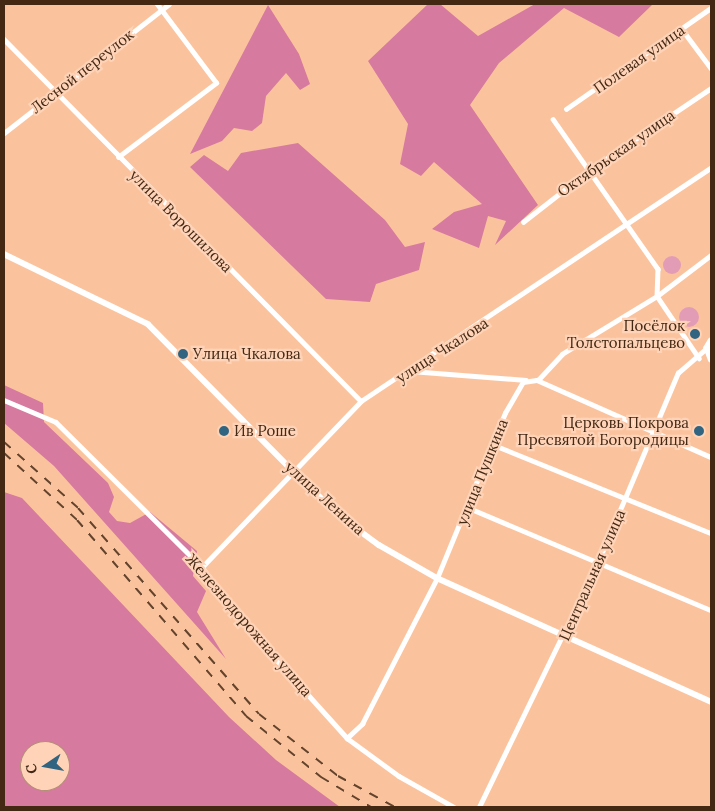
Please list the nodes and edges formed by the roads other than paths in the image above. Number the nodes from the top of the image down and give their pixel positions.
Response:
1 (157, 4) edge
2 (170, 4) edge
3 (711, 8) edge
4 (161, 10) junction
5 (682, 29) junction
6 (4, 39) edge
7 (711, 68) edge
8 (711, 88) edge
9 (52, 92) junction
10 (566, 109) dead end
11 (553, 119) dead end
12 (4, 133) edge
13 (118, 157) junction
14 (590, 168) junction
15 (711, 168) edge
16 (522, 222) dead end
17 (630, 224) junction
18 (4, 254) edge
19 (711, 255) edge
20 (657, 296) junction
21 (711, 341) edge
22 (707, 348) junction
23 (699, 358) junction
24 (711, 359) edge
25 (411, 371) junction
26 (538, 380) junction
27 (4, 400) edge
28 (361, 402) junction
29 (651, 430) junction
30 (494, 445) junction
31 (711, 457) edge
32 (293, 471) junction
33 (626, 499) junction
34 (469, 508) junction
35 (711, 533) edge
36 (598, 562) junction
37 (202, 567) junction
38 (437, 578) junction
39 (711, 610) edge
40 (564, 636) junction
41 (711, 702) edge
42 (347, 738) junction
43 (454, 807) edge
44 (479, 807) edge

1 - 4 street
2 - 4 street, Лесной переулок
3 - 5 street, Полевая улица
4 - 9 street, Лесной переулок
4 - 13 street
5 - 7 street
5 - 10 street, Полевая улица
6 - 9 street, улица Ворошилова
8 - 14 street, Октябрьская улица
9 - 12 street, Лесной переулок
9 - 13 street, улица Ворошилова
11 - 14 street
13 - 28 street, улица Ворошилова
14 - 16 street, Октябрьская улица
14 - 17 street
15 - 17 street, улица Чкалова
17 - 20 street
17 - 25 street, улица Чкалова
18 - 32 street, улица Ленина
19 - 20 street, улица Пушкина
20 - 23 street
20 - 26 street, улица Пушкина
21 - 22 street, Центральная улица
22 - 23 street, Центральная улица
22 - 24 street
23 - 29 street, Центральная улица
25 - 26 street
25 - 28 street, улица Чкалова
26 - 29 street
26 - 30 street, улица Пушкина
27 - 37 street, Железнодорожная улица
28 - 32 street, улица Чкалова
29 - 31 street
29 - 33 street, Центральная улица
30 - 33 street
30 - 34 street, улица Пушкина
32 - 37 street, улица Чкалова
32 - 38 street, улица Ленина
33 - 35 street
33 - 36 street, Центральная улица
34 - 36 street
34 - 38 street, улица Пушкина
36 - 39 street
36 - 40 street, Центральная улица
37 - 42 street, Железнодорожная улица
38 - 40 street, улица Ленина
38 - 42 street, улица Пушкина
40 - 41 street, улица Ленина
40 - 44 street, Центральная улица
42 - 43 street, Железнодорожная улица

